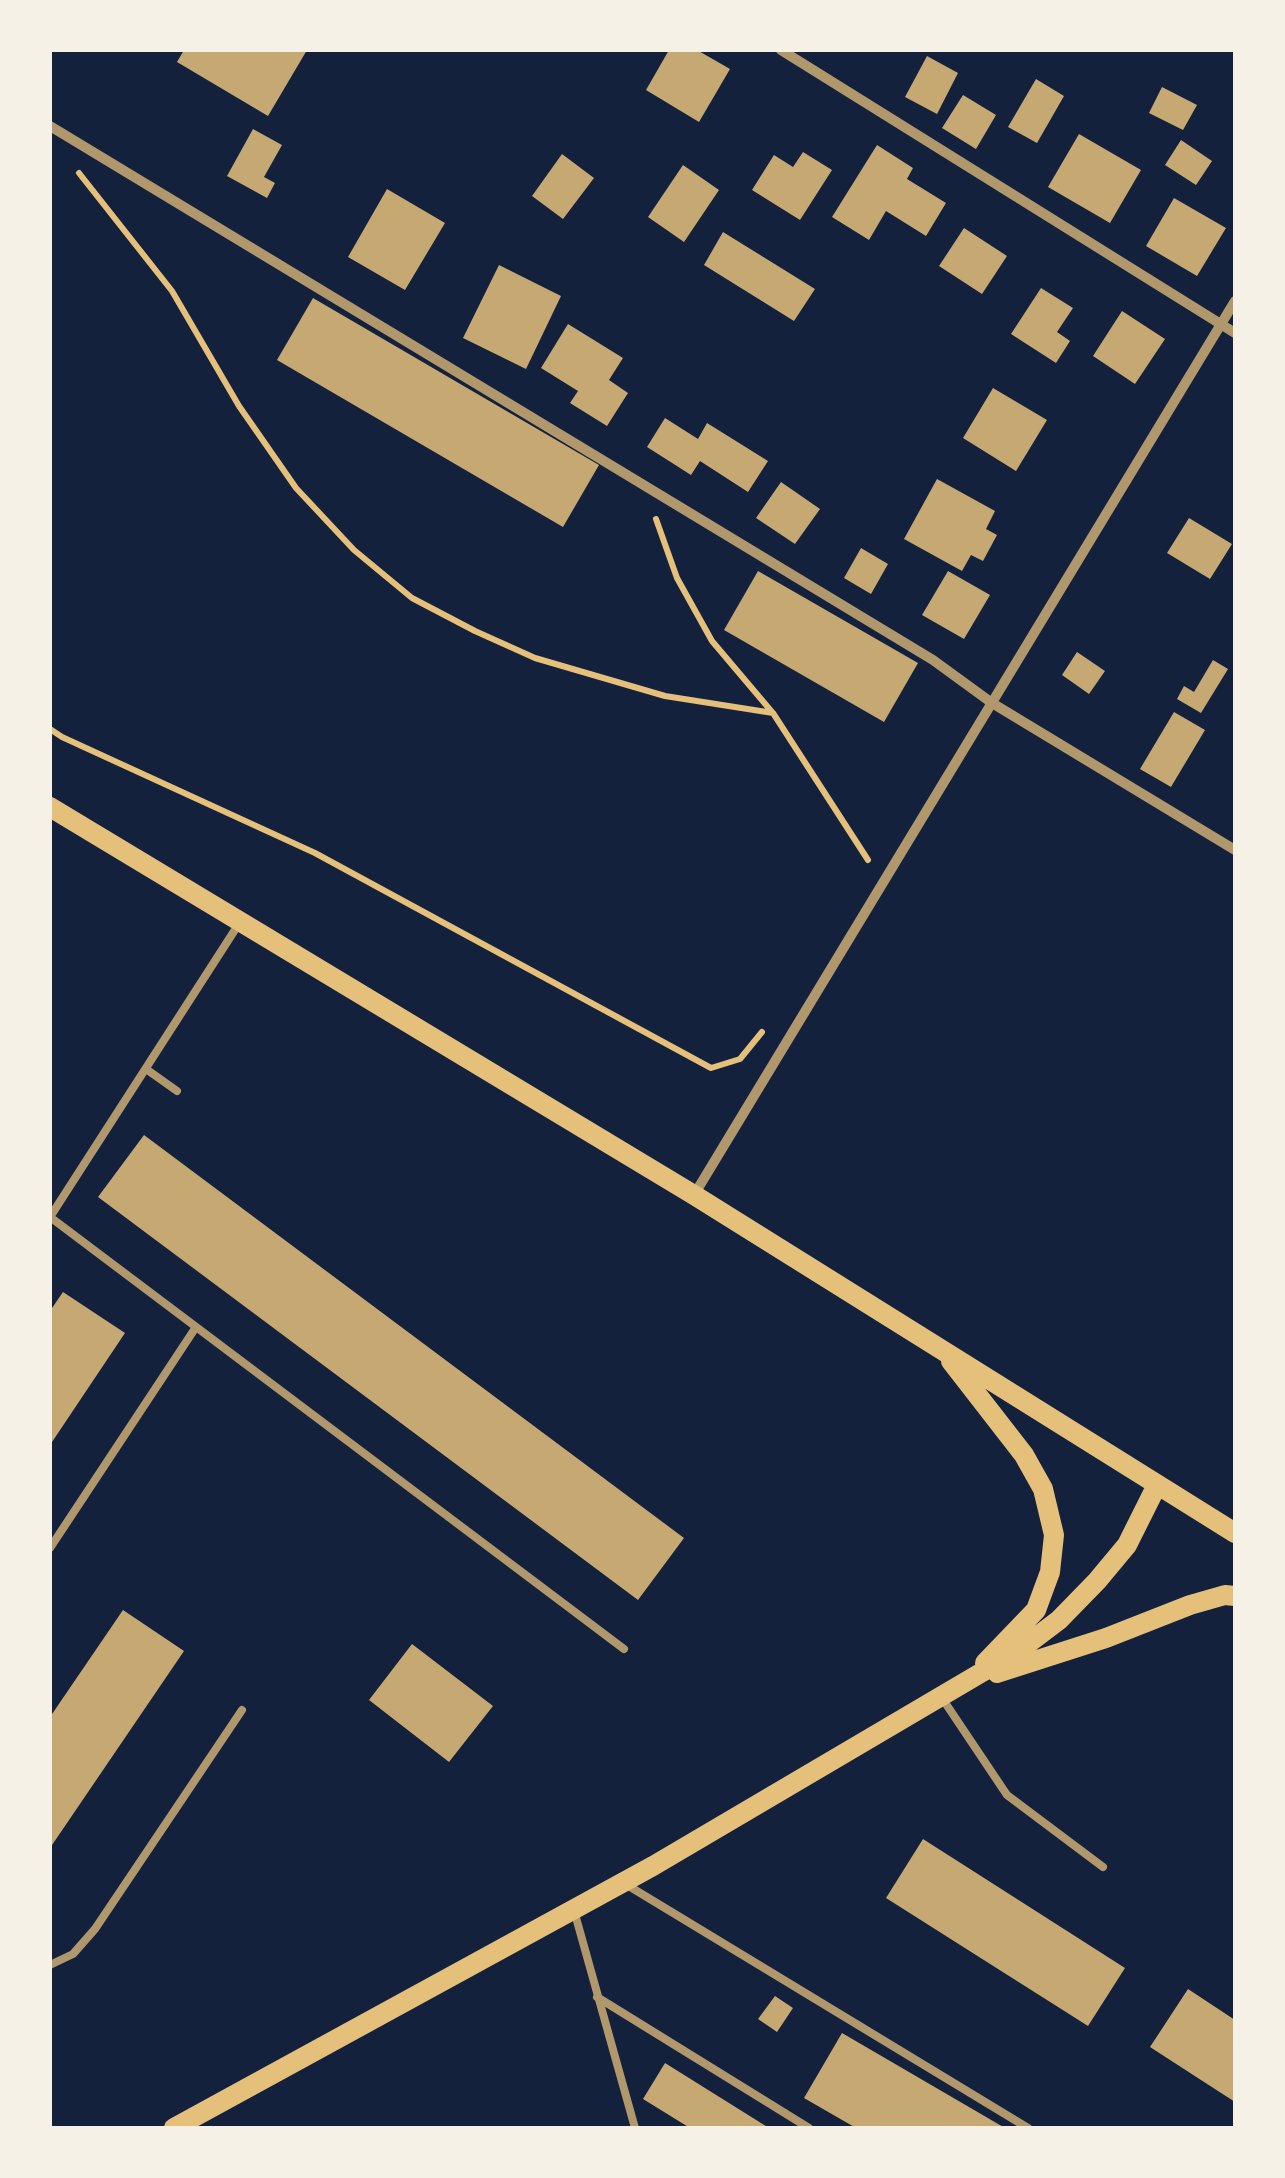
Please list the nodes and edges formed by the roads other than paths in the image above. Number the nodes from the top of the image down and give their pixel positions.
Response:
1 (781, 50) edge
2 (50, 126) edge
3 (1235, 302) edge
4 (1221, 325) junction
5 (1235, 334) edge
6 (992, 703) junction
7 (50, 807) edge
8 (1235, 850) edge
9 (240, 922) junction
10 (146, 1069) junction
11 (177, 1091) dead end
12 (694, 1195) junction
13 (196, 1327) junction
14 (940, 1347) junction
15 (1157, 1485) junction
16 (1235, 1534) edge
17 (50, 1548) edge
18 (1235, 1596) edge
19 (624, 1650) dead end
20 (967, 1683) junction
21 (942, 1698) junction
22 (242, 1710) dead end
23 (1103, 1867) dead end
24 (623, 1883) junction
25 (574, 1910) junction
26 (50, 1965) edge
27 (597, 1997) junction
28 (174, 2128) edge
29 (634, 2128) edge
30 (808, 2128) edge
31 (1028, 2128) edge

1 - 4 street
2 - 6 street
3 - 4 street
4 - 5 street
4 - 6 street
6 - 8 street
6 - 12 street
7 - 9 main road
9 - 10 lane
9 - 12 main road
10 - 11 lane
10 - 13 lane
12 - 14 main road
13 - 17 lane
13 - 19 lane
14 - 15 main road
14 - 20 main road
15 - 16 main road
15 - 20 main road
18 - 20 main road
20 - 21 main road
21 - 23 lane
21 - 24 main road
22 - 26 lane
24 - 25 main road
24 - 31 lane
25 - 27 lane
25 - 28 main road
27 - 29 lane
27 - 30 lane

